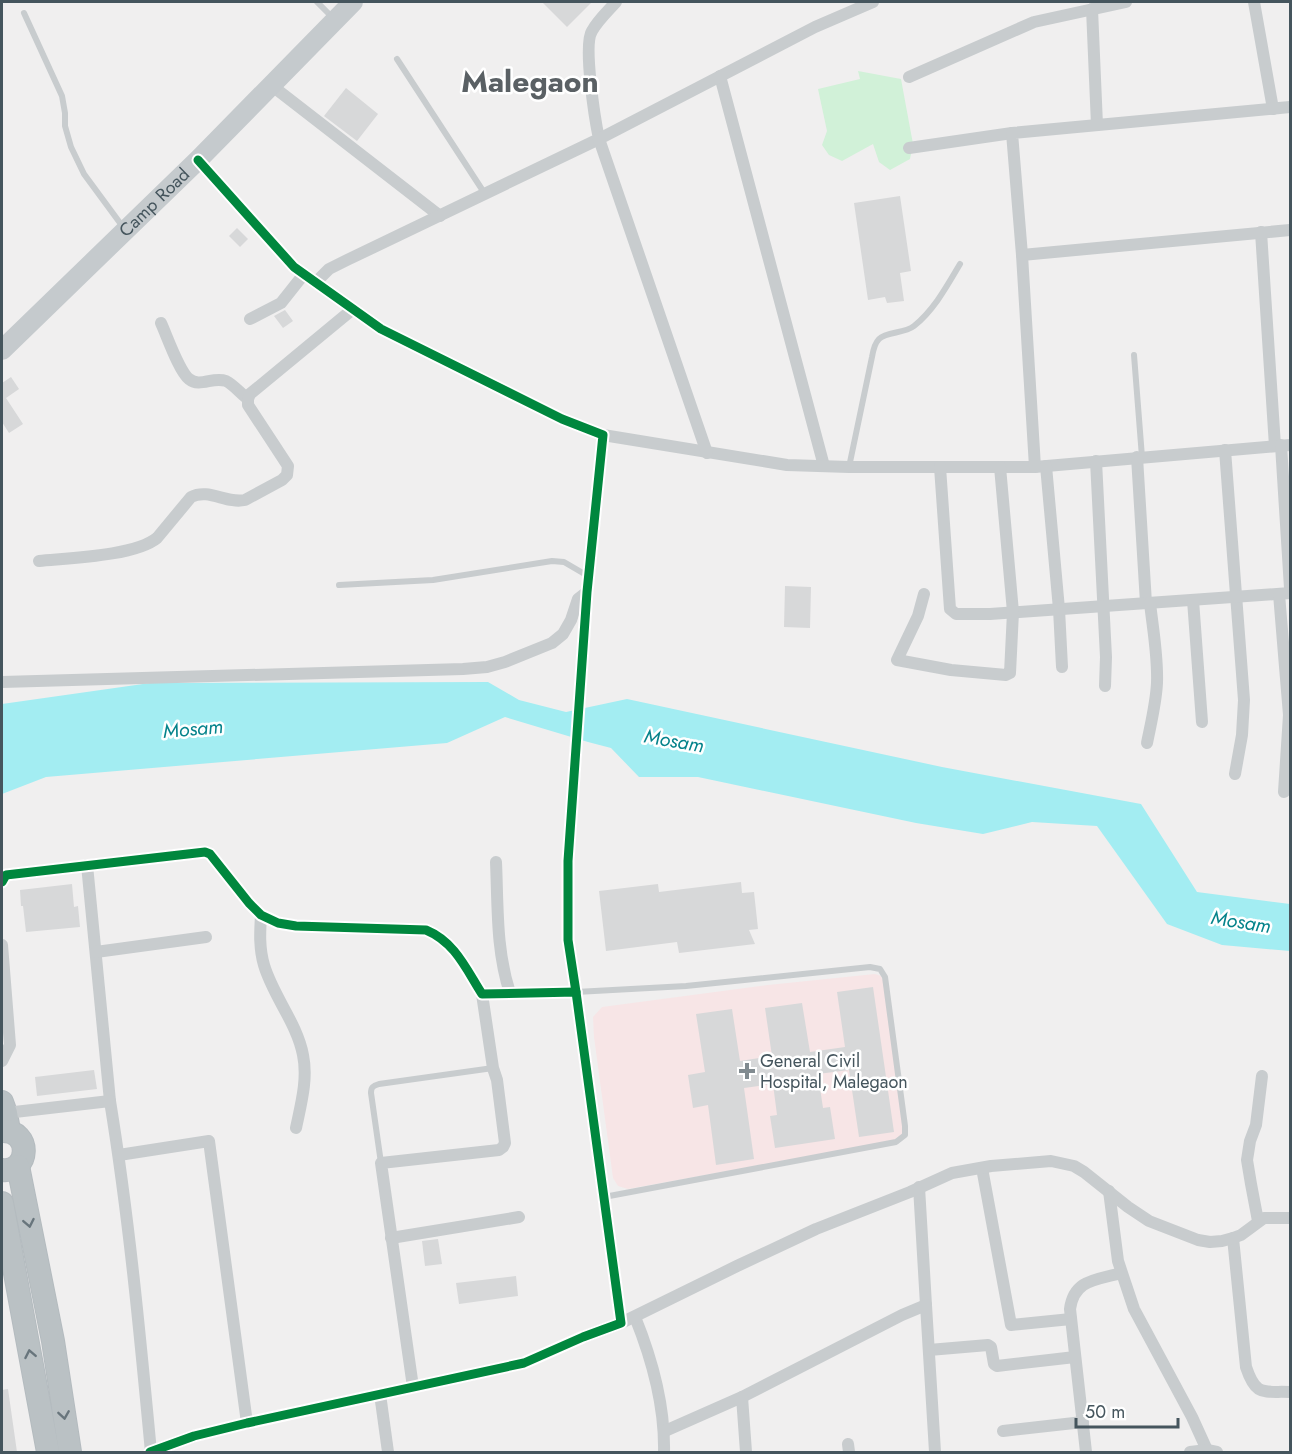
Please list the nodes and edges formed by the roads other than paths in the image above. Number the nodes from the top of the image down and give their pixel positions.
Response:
1 (317, 2) edge
2 (353, 2) edge
3 (616, 2) edge
4 (873, 2) edge
5 (1126, 2) edge
6 (1254, 2) edge
7 (1092, 9) junction
8 (24, 13) dead end
9 (335, 20) junction
10 (398, 59) dead end
11 (720, 76) junction
12 (909, 77) dead end
13 (271, 85) junction
14 (1290, 107) edge
15 (1273, 109) junction
16 (1097, 125) junction
17 (1012, 133) junction
18 (599, 139) junction
19 (909, 148) dead end
20 (198, 160) junction
21 (485, 194) junction
22 (440, 216) junction
23 (125, 230) junction
24 (1290, 230) edge
25 (1261, 232) junction
26 (1022, 255) junction
27 (960, 264) dead end
28 (304, 274) junction
29 (316, 282) junction
30 (353, 309) junction
31 (250, 319) dead end
32 (161, 323) dead end
33 (2, 350) edge
34 (1134, 355) dead end
35 (248, 399) junction
36 (603, 435) junction
37 (1282, 445) edge
38 (1225, 450) junction
39 (707, 453) junction
40 (1139, 457) junction
41 (1096, 461) junction
42 (825, 466) junction
43 (1041, 466) junction
44 (849, 467) junction
45 (940, 467) junction
46 (1000, 467) junction
47 (39, 561) dead end
48 (589, 576) junction
49 (339, 585) dead end
50 (587, 592) junction
51 (1286, 592) edge
52 (924, 594) dead end
53 (1237, 596) junction
54 (1193, 600) junction
55 (1148, 603) junction
56 (1103, 606) junction
57 (1059, 609) junction
58 (1012, 612) junction
59 (1062, 666) dead end
60 (2, 682) edge
61 (1105, 686) dead end
62 (1202, 722) dead end
63 (1289, 741) edge
64 (1147, 743) dead end
65 (1235, 774) dead end
66 (1284, 792) dead end
67 (496, 862) dead end
68 (87, 865) junction
69 (2, 882) edge
70 (261, 915) junction
71 (206, 937) dead end
72 (2, 945) edge
73 (96, 952) junction
74 (576, 992) junction
75 (510, 993) junction
76 (482, 994) junction
77 (2, 1061) edge
78 (493, 1068) junction
79 (1262, 1076) dead end
80 (110, 1101) junction
81 (4, 1119) edge
82 (296, 1128) dead end
83 (119, 1155) junction
84 (381, 1164) junction
85 (10, 1168) edge
86 (982, 1168) junction
87 (919, 1187) junction
88 (1109, 1191) junction
89 (604, 1197) junction
90 (2, 1203) edge
91 (519, 1217) dead end
92 (1290, 1218) edge
93 (1258, 1221) junction
94 (391, 1238) junction
95 (1233, 1238) junction
96 (1121, 1272) junction
97 (926, 1305) junction
98 (635, 1317) junction
99 (1071, 1319) junction
100 (621, 1323) junction
101 (929, 1350) junction
102 (1075, 1357) junction
103 (413, 1387) junction
104 (1290, 1392) edge
105 (380, 1394) junction
106 (742, 1398) junction
107 (1083, 1422) junction
108 (247, 1423) junction
109 (665, 1431) junction
110 (1003, 1431) dead end
111 (1212, 1451) edge
112 (48, 1452) edge
113 (70, 1452) edge
114 (151, 1452) edge
115 (388, 1452) edge
116 (664, 1452) edge
117 (746, 1452) edge
118 (935, 1452) edge
119 (1086, 1452) edge
120 (1190, 1452) edge

1 - 9 lane
2 - 9 main road, Camp Road
3 - 18 street
4 - 11 street
5 - 7 street
6 - 15 street
7 - 12 street
7 - 16 street
8 - 23 lane
9 - 13 main road, Camp Road
10 - 21 lane
11 - 18 street
11 - 42 street
13 - 20 main road, Camp Road
13 - 22 street
14 - 15 street
15 - 16 street
16 - 17 street
17 - 19 street
17 - 26 street
18 - 21 street
18 - 39 street
20 - 23 main road, Camp Road
20 - 28 street
21 - 22 street
22 - 29 street
23 - 33 main road, Camp Road
24 - 25 street
25 - 26 street
25 - 37 street
26 - 43 street
27 - 44 lane
28 - 29 street
28 - 31 street
29 - 30 street
30 - 35 street
30 - 36 street
32 - 35 street
34 - 40 lane
35 - 47 street
36 - 39 street
36 - 48 street
37 - 38 street
37 - 51 street
38 - 40 street
38 - 53 street
39 - 42 street
40 - 41 street
40 - 55 street
41 - 43 street
41 - 56 street
42 - 44 street
43 - 46 street
43 - 57 street
44 - 45 street
45 - 46 street
45 - 58 street
46 - 58 street
48 - 49 lane
48 - 50 street
50 - 60 street
50 - 74 street
51 - 53 street
51 - 63 street
52 - 58 street
53 - 54 street
53 - 65 street
54 - 55 street
54 - 62 street
55 - 56 street
55 - 64 street
56 - 57 street
56 - 61 street
57 - 58 street
57 - 59 street
63 - 66 street
67 - 75 street
68 - 69 street
68 - 70 street
68 - 73 street
70 - 76 street
70 - 82 street
71 - 73 street
72 - 77 street
73 - 80 street
74 - 75 street
74 - 89 street
74 - 89 lane
75 - 76 street
76 - 78 street
78 - 84 lane
78 - 84 street
79 - 93 street
80 - 81 street
80 - 83 street
81 - 85 highway
83 - 108 street
83 - 114 street
84 - 94 street
85 -> 113 highway
86 - 87 street
86 - 88 street
86 - 99 street
87 - 97 street
87 - 98 street
88 - 95 street
88 - 96 street
89 - 100 street
112 -> 90 highway
91 - 94 street
92 - 93 street
93 - 95 street
94 - 103 street
95 - 104 street
96 - 99 street
96 - 111 street
97 - 101 street
97 - 106 street
98 - 100 street
98 - 109 street
99 - 102 street
100 - 103 street
101 - 102 street
101 - 118 street
102 - 107 street
103 - 105 street
105 - 108 street
105 - 115 street
106 - 109 street
106 - 117 street
107 - 110 street
107 - 119 street
108 - 114 street
109 - 116 street
111 - 120 street

